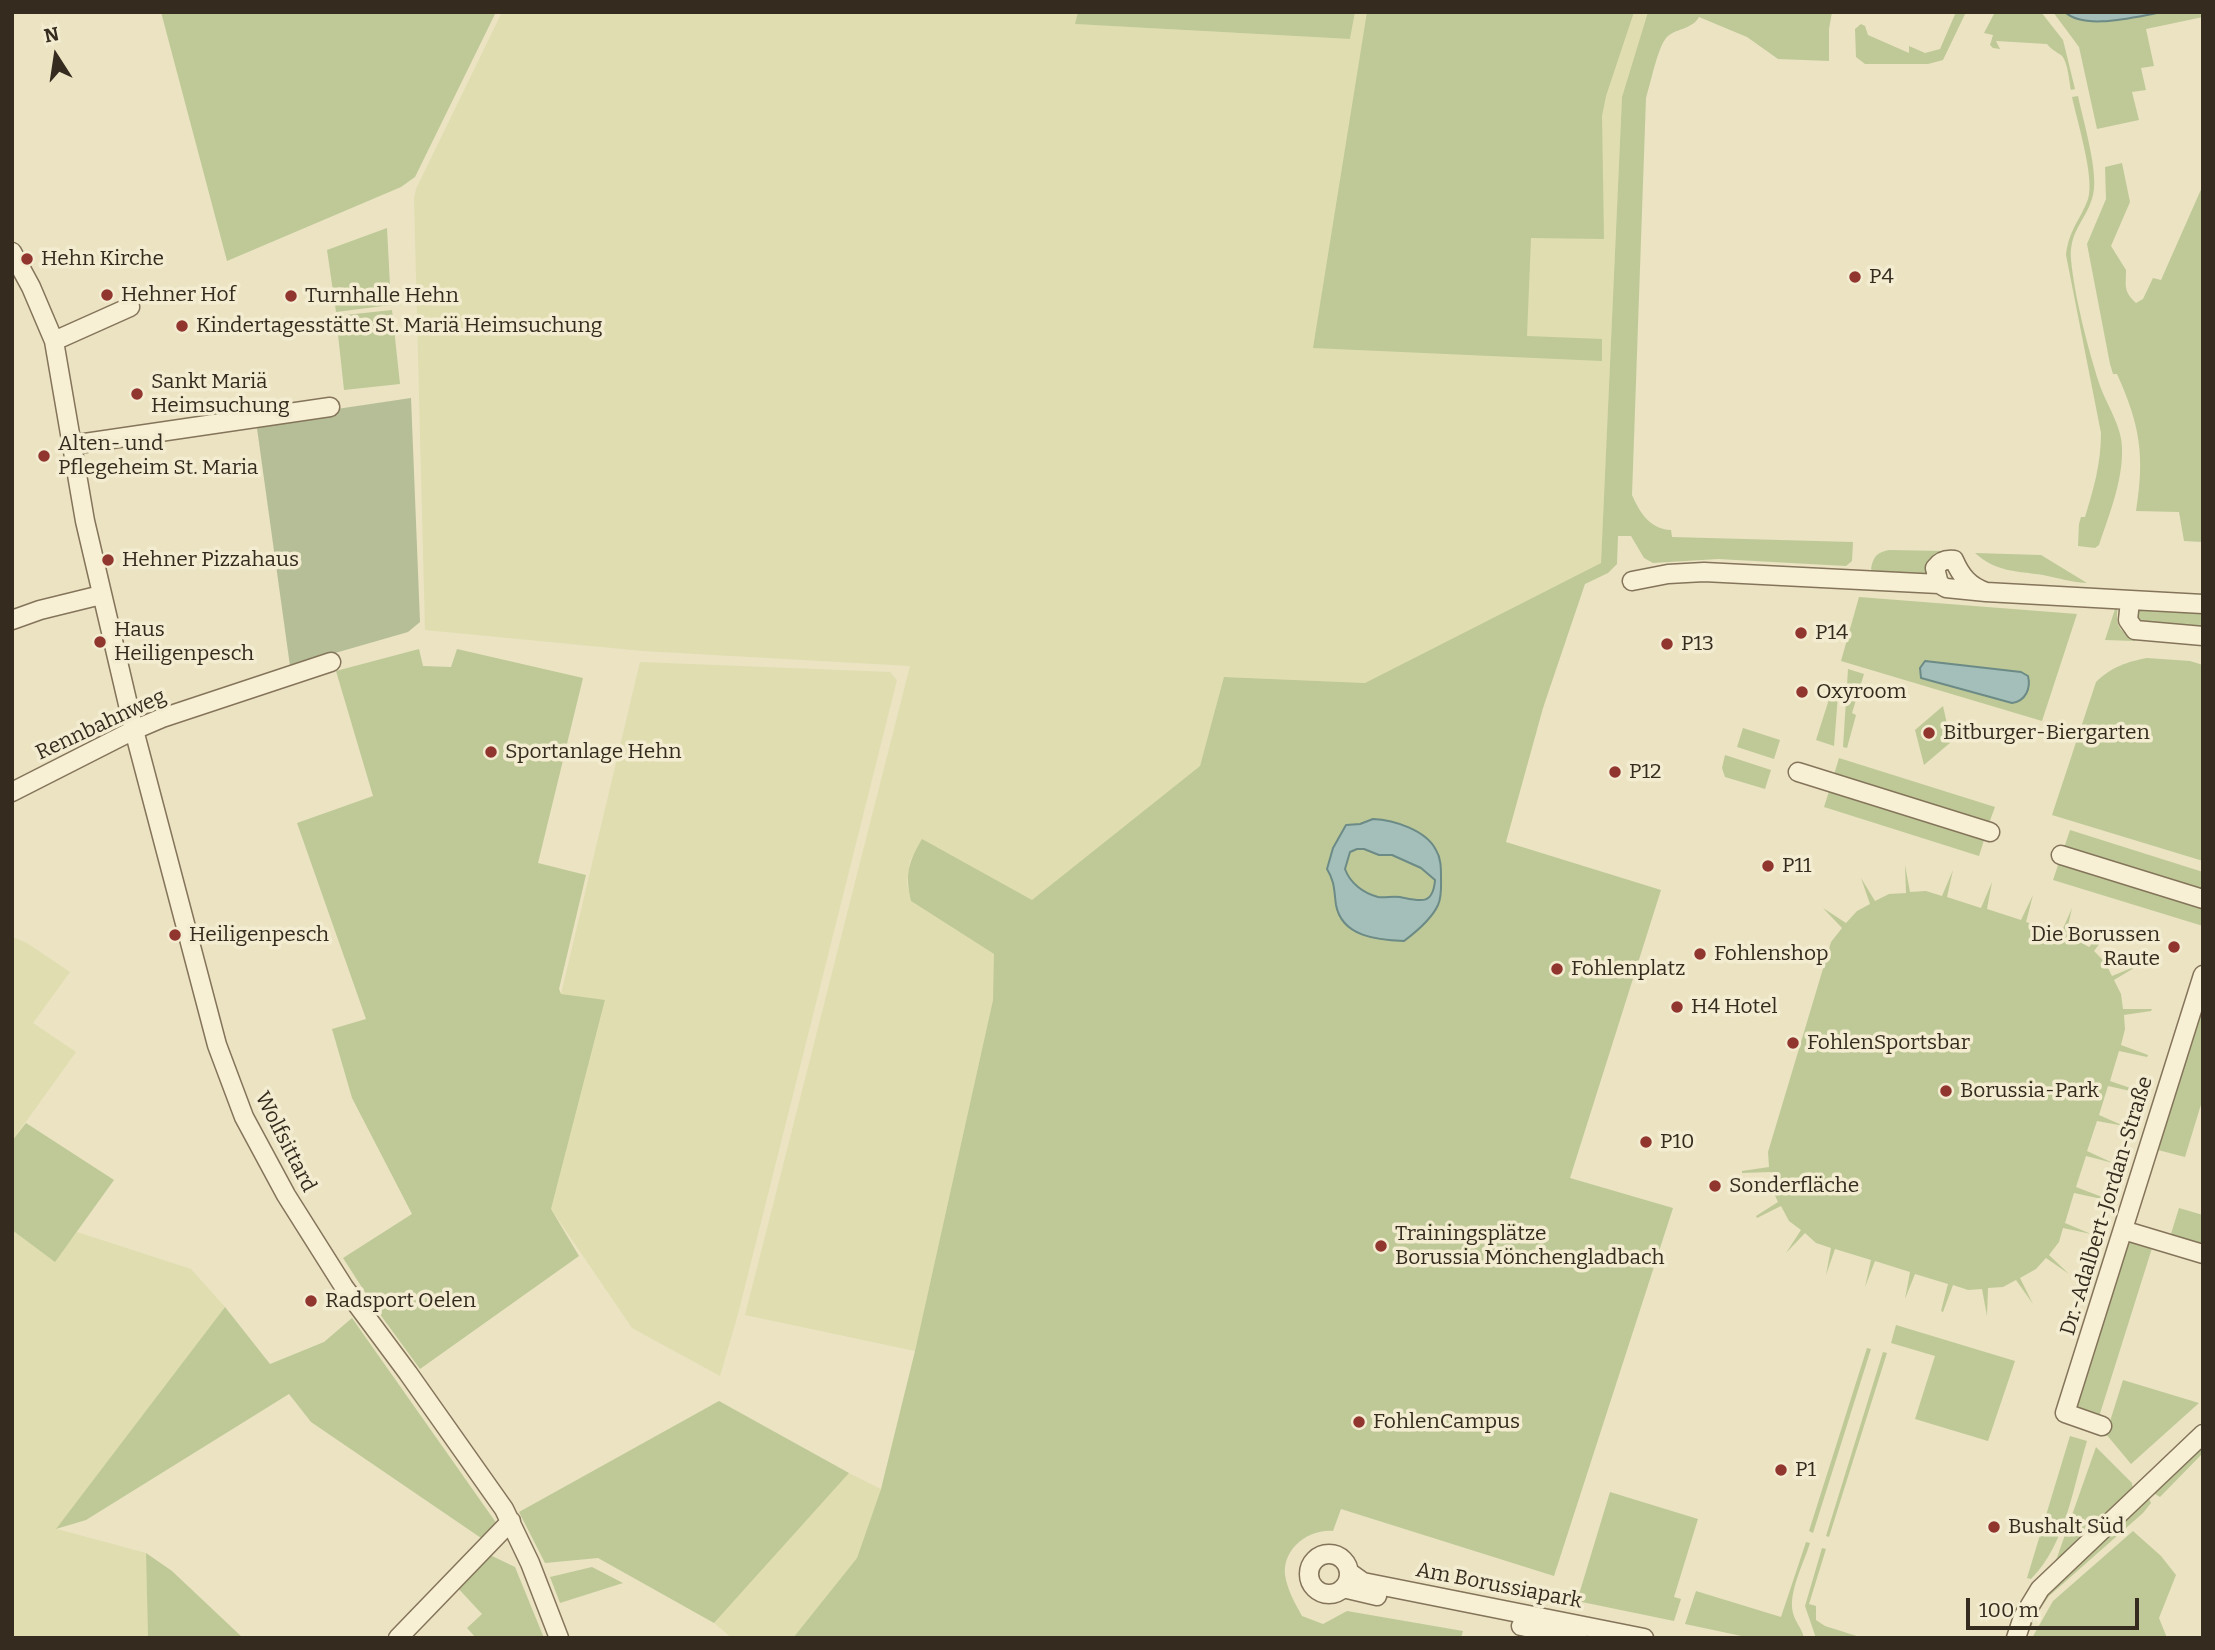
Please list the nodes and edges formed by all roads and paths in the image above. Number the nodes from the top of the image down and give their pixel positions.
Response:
1 (12, 251) edge
2 (130, 307) dead end
3 (54, 341) junction
4 (330, 407) dead end
5 (72, 445) junction
6 (1632, 581) dead end
7 (1939, 584) junction
8 (1986, 592) junction
9 (101, 595) junction
10 (2130, 601) junction
11 (2203, 604) edge
12 (12, 620) edge
13 (2203, 636) edge
14 (331, 662) dead end
15 (134, 730) junction
16 (1798, 772) dead end
17 (12, 792) edge
18 (1990, 832) dead end
19 (2061, 855) dead end
20 (2203, 899) edge
21 (2203, 975) edge
22 (2123, 1230) junction
23 (2203, 1254) edge
24 (2102, 1426) dead end
25 (2203, 1434) edge
26 (511, 1521) junction
27 (398, 1638) edge
28 (559, 1638) edge
29 (1578, 1638) edge
30 (1644, 1638) edge
31 (2016, 1638) edge

1 - 3 street
2 - 3 street
3 - 5 street
4 - 5 street
5 - 9 street
6 - 7 street
7 - 8 street
7 - 8 street
8 - 10 street
9 - 12 street
9 - 15 street
10 - 11 street
10 - 13 street
14 - 15 street, Rennbahnweg
15 - 17 street, Rennbahnweg
15 - 26 street, Wolfsittard
16 - 18 street
19 - 20 street
21 - 22 street, Dr.-Adalbert-Jordan-Straße
22 - 23 street
22 - 24 street, Dr.-Adalbert-Jordan-Straße
25 - 31 street
26 - 27 street
26 - 28 street, Wolfsittard
29 - 30 street, Am Borussiapark

